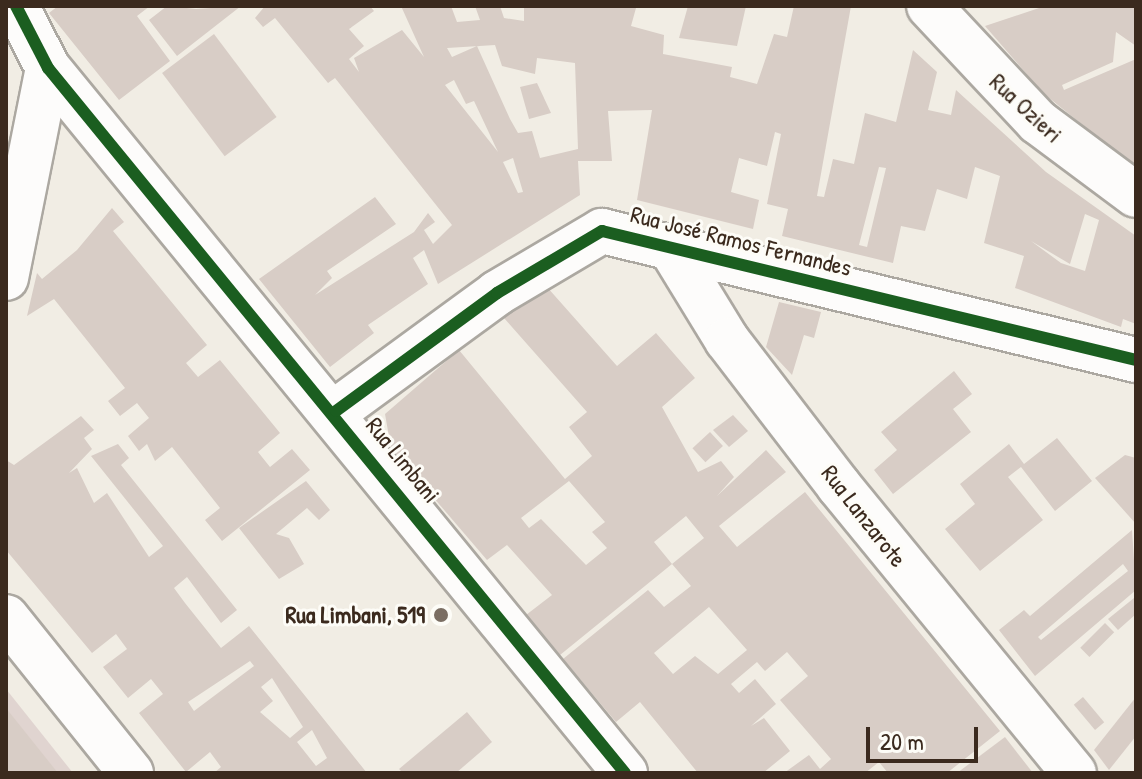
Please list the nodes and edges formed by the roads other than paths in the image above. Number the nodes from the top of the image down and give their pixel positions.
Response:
1 (16, 6) edge
2 (929, 6) edge
3 (48, 68) junction
4 (1136, 195) edge
5 (670, 247) junction
6 (6, 278) edge
7 (1136, 360) edge
8 (336, 411) junction
9 (6, 617) edge
10 (131, 773) edge
11 (625, 773) edge
12 (1074, 773) edge

1 - 3 street
2 - 4 street, Rua Ozieri
3 - 6 street
3 - 8 street, Rua Limbani
5 - 7 street, Rua José Ramos Fernandes
5 - 8 street, Rua José Ramos Fernandes
5 - 12 street, Rua Lanzarote
8 - 11 street, Rua Limbani
9 - 10 street

